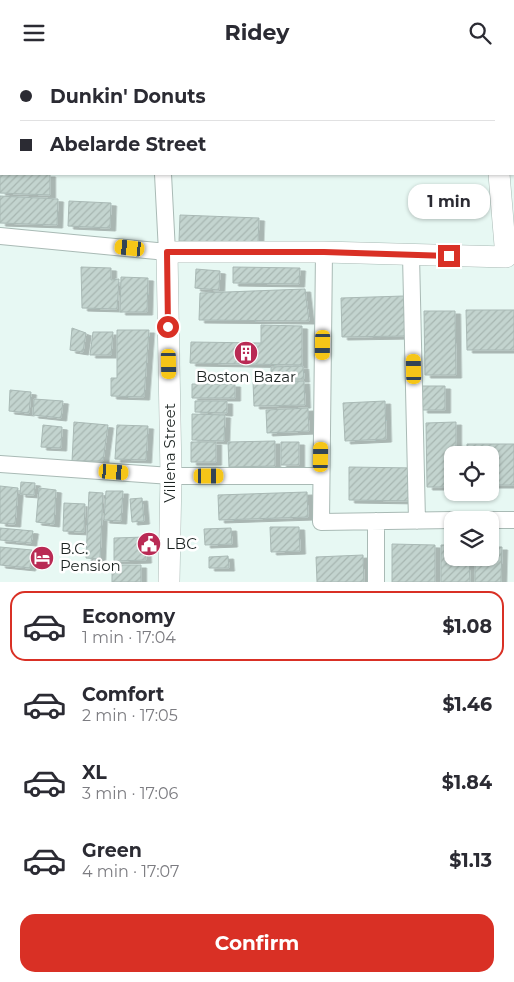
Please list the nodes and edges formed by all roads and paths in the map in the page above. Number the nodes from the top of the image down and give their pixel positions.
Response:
1 (163, 175) edge
2 (499, 175) edge
3 (0, 236) edge
4 (167, 252) junction
5 (324, 252) junction
6 (411, 255) junction
7 (510, 257) edge
8 (0, 464) edge
9 (171, 476) junction
10 (321, 476) junction
11 (444, 520) edge
12 (499, 520) edge
13 (514, 520) edge
14 (376, 521) junction
15 (417, 521) junction
16 (169, 582) edge
17 (376, 582) edge

1 - 4 street, Villena Street
2 - 7 main road
3 - 4 street
4 - 5 main road
4 - 9 main road, Villena Street
5 - 6 main road
5 - 10 street
6 - 7 main road
6 - 15 street
8 - 9 street
9 - 10 street
9 - 16 main road, Villena Street
10 - 14 street
11 - 15 street
12 - 13 street
14 - 15 street
14 - 17 street

